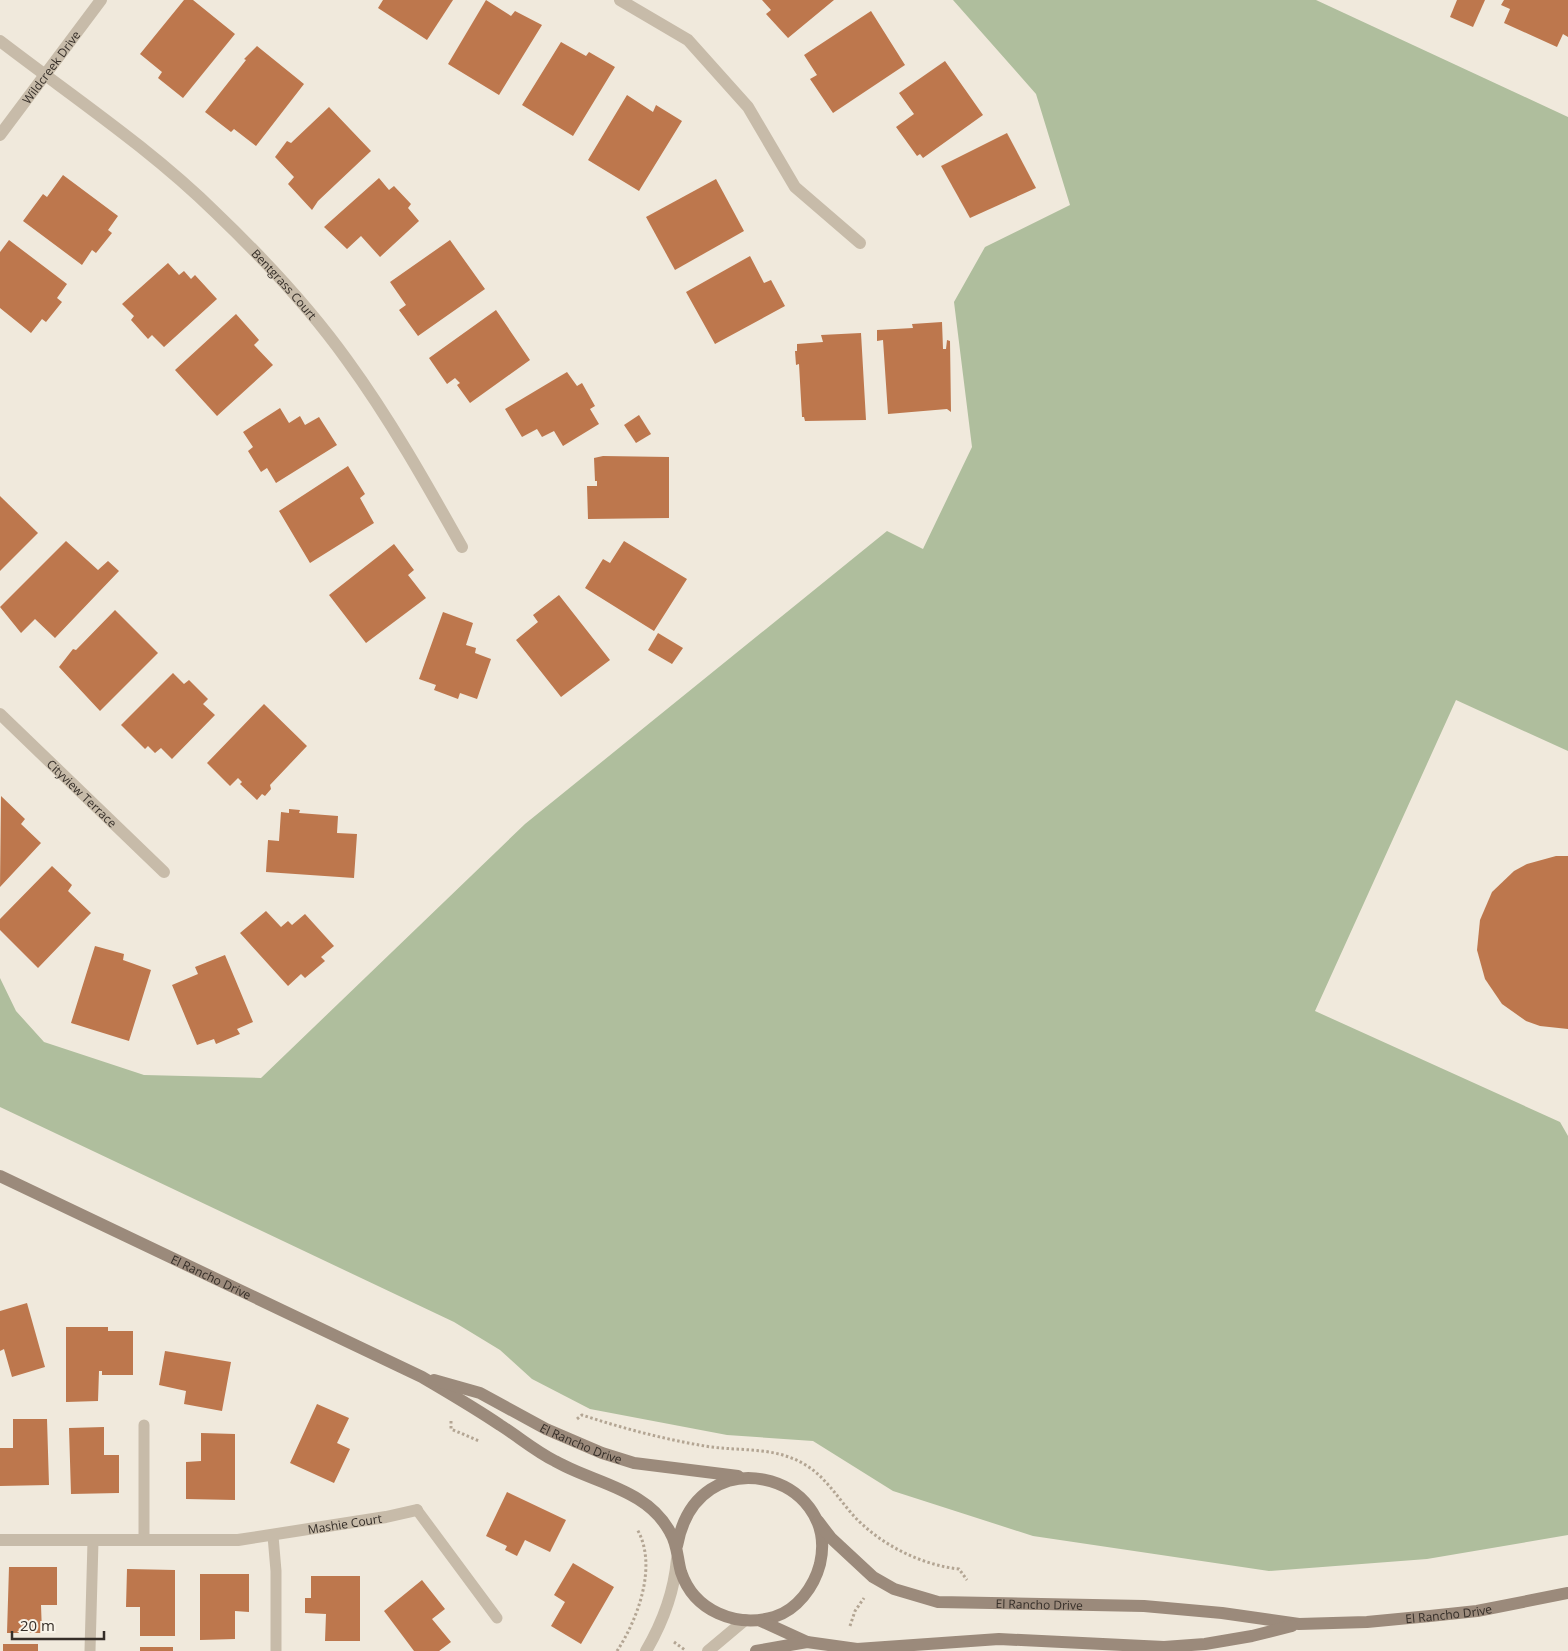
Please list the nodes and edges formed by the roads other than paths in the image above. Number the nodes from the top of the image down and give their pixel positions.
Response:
1 (101, 0) edge
2 (620, 0) edge
3 (0, 41) edge
4 (45, 75) junction
5 (0, 134) edge
6 (860, 243) dead end
7 (462, 547) dead end
8 (0, 714) edge
9 (164, 872) dead end
10 (0, 1176) edge
11 (422, 1377) junction
12 (144, 1425) dead end
13 (750, 1477) junction
14 (417, 1510) joint
15 (811, 1512) junction
16 (273, 1536) junction
17 (0, 1540) edge
18 (144, 1540) junction
19 (93, 1541) junction
20 (677, 1551) junction
21 (1568, 1593) edge
22 (497, 1618) dead end
23 (744, 1620) junction
24 (761, 1621) junction
25 (1299, 1624) junction
26 (807, 1642) junction
27 (90, 1651) edge
28 (276, 1651) edge
29 (646, 1651) edge
30 (708, 1651) edge
31 (756, 1651) edge

1 - 4 street, Wildcreek Drive
2 - 6 street
3 - 4 street, Bentgrass Court
4 - 5 street, Wildcreek Drive
4 - 7 street, Bentgrass Court
8 - 9 street, Cityview Terrace
10 - 11 main road, El Rancho Drive
11 - 13 main road, El Rancho Drive
11 - 20 main road, El Rancho Drive
12 - 18 lane
13 - 15 main road, El Rancho Drive
13 - 20 main road, El Rancho Drive
14 - 16 street, Mashie Court
14 - 22 lane
15 - 24 main road, El Rancho Drive
15 - 25 main road, El Rancho Drive
16 - 18 street, Mashie Court
16 - 28 lane
17 - 19 street, Mashie Court
18 - 19 street, Mashie Court
19 - 27 lane
20 - 23 main road, El Rancho Drive
20 - 29 street
21 - 25 main road, El Rancho Drive
23 - 24 main road, El Rancho Drive
23 - 30 street
24 - 26 main road, El Rancho Drive
25 - 26 main road, El Rancho Drive
26 - 31 main road

